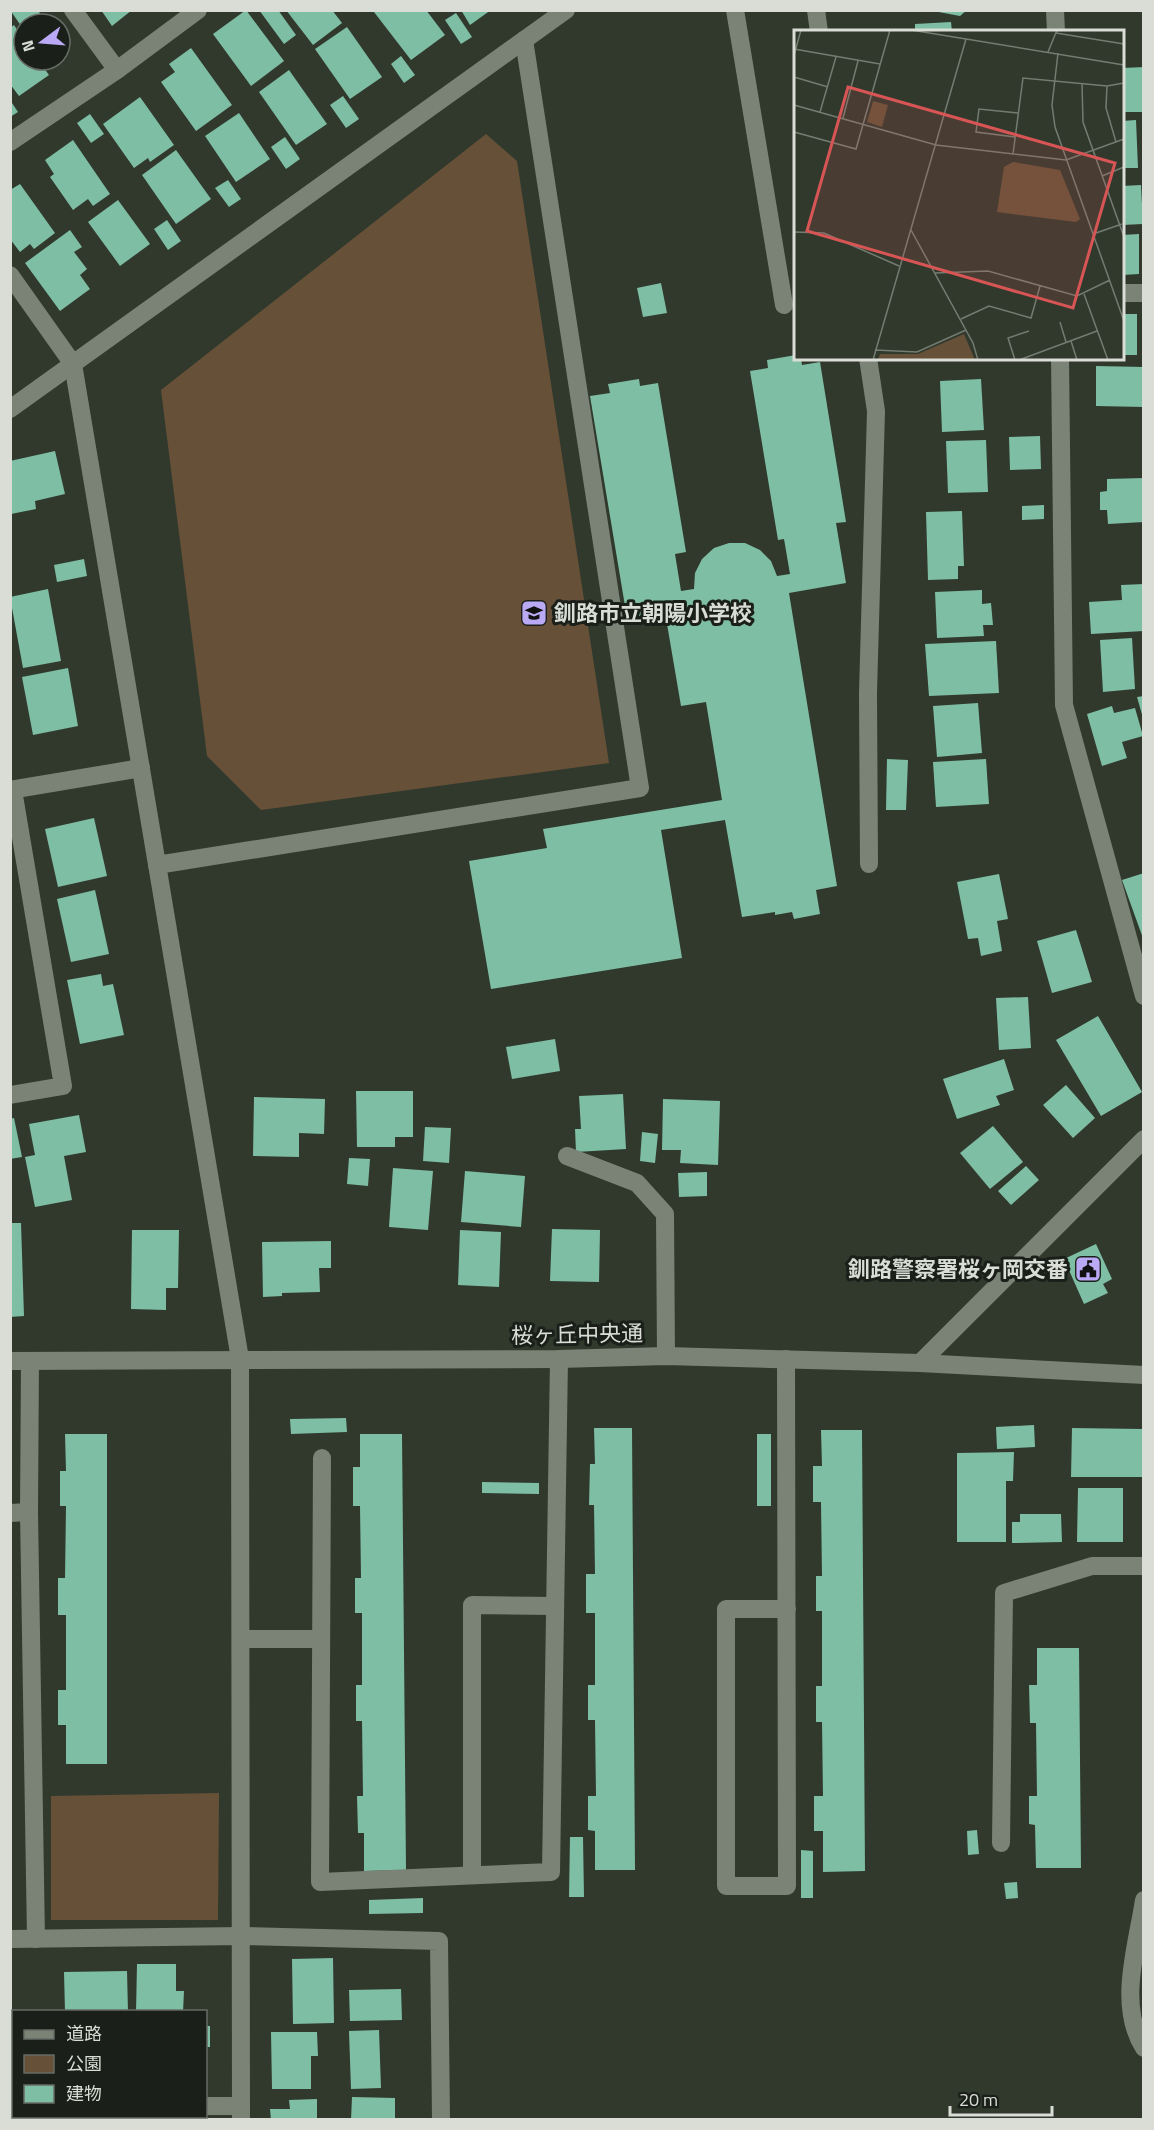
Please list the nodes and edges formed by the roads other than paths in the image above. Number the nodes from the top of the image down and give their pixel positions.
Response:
1 (73, 10) edge
2 (198, 10) edge
3 (566, 10) edge
4 (735, 10) edge
5 (816, 10) edge
6 (1055, 10) edge
7 (819, 30) edge
8 (1056, 30) edge
9 (524, 40) junction
10 (117, 70) junction
11 (10, 142) edge
12 (10, 275) edge
13 (1124, 293) edge
14 (1143, 293) edge
15 (784, 306) dead end
16 (868, 360) edge
17 (1060, 360) edge
18 (74, 364) junction
19 (10, 409) edge
20 (141, 768) junction
21 (12, 790) edge
22 (869, 864) dead end
23 (157, 865) junction
24 (1143, 996) edge
25 (10, 1095) edge
26 (1143, 1138) edge
27 (567, 1156) dead end
28 (666, 1356) junction
29 (240, 1359) junction
30 (560, 1359) junction
31 (786, 1359) junction
32 (10, 1361) edge
33 (30, 1361) junction
34 (920, 1363) junction
35 (1143, 1375) edge
36 (322, 1458) dead end
37 (20, 1512) edge
38 (1143, 1566) edge
39 (555, 1606) junction
40 (787, 1609) junction
41 (241, 1639) junction
42 (320, 1639) junction
43 (1001, 1843) dead end
44 (472, 1875) junction
45 (1143, 1900) edge
46 (242, 1936) junction
47 (10, 1939) edge
48 (36, 1939) junction
49 (1142, 2042) edge
50 (207, 2106) edge
51 (241, 2113) edge
52 (441, 2120) edge

1 - 10 street
2 - 10 street
3 - 9 street
4 - 15 street
5 - 7 street
6 - 8 street
9 - 18 street
9 - 23 street
10 - 11 street
12 - 18 street
13 - 14 street
16 - 22 street
17 - 24 street
18 - 19 street
18 - 20 street
20 - 21 street
20 - 23 street
21 - 25 street
23 - 29 street
26 - 34 street
27 - 28 street
28 - 30 street, 桜ヶ丘中央通
28 - 31 street, 桜ヶ丘中央通
29 - 30 street, 桜ヶ丘中央通
29 - 33 street, 桜ヶ丘中央通
29 - 41 street
30 - 39 street
31 - 34 street, 桜ヶ丘中央通
31 - 40 street
32 - 33 street, 桜ヶ丘中央通
33 - 37 street
34 - 35 street, 桜ヶ丘中央通
36 - 42 street
37 - 48 street
38 - 43 street
39 - 44 street
39 - 44 street
40 - 40 street
41 - 42 street
41 - 46 street
42 - 44 street
45 - 49 street
46 - 48 street
46 - 51 street
46 - 52 street
47 - 48 street
50 - 51 street

